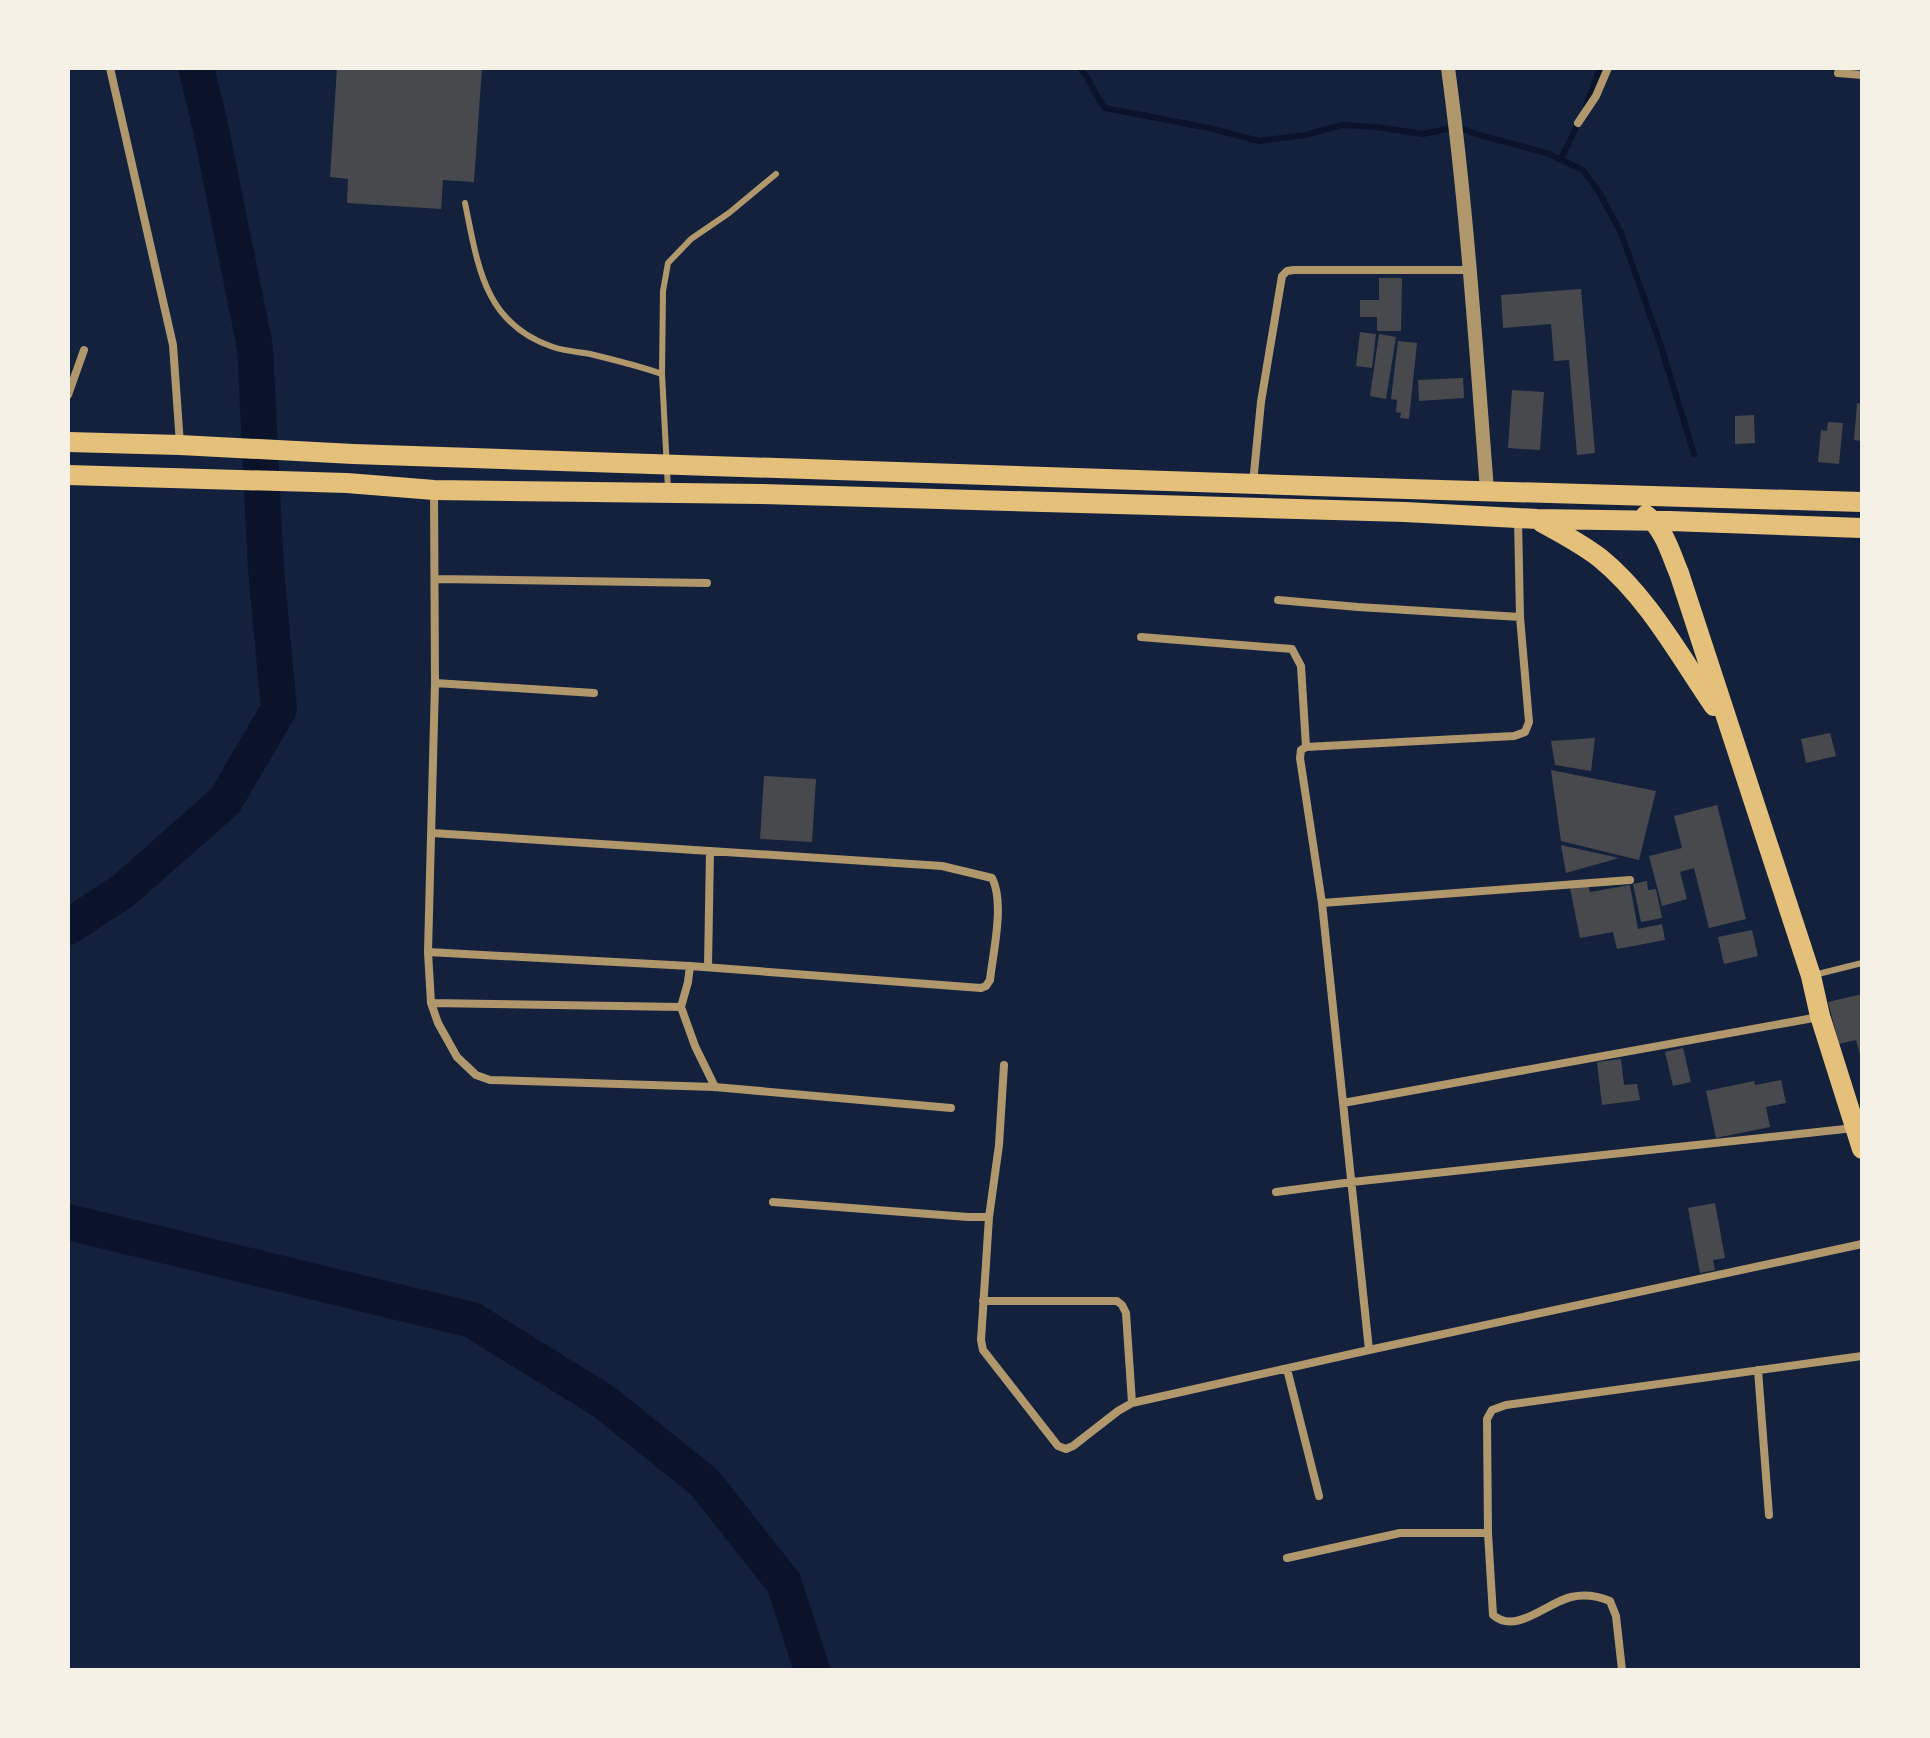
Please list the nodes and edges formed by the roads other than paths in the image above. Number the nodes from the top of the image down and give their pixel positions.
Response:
1 (110, 68) edge
2 (1448, 68) edge
3 (1608, 68) edge
4 (1838, 73) dead end
5 (1862, 75) edge
6 (1578, 123) dead end
7 (776, 174) dead end
8 (465, 203) dead end
9 (1470, 270) junction
10 (84, 350) dead end
11 (662, 374) junction
12 (68, 395) edge
13 (68, 442) edge
14 (182, 445) junction
15 (667, 464) junction
16 (68, 475) edge
17 (1253, 484) junction
18 (434, 490) junction
19 (1487, 490) junction
20 (668, 493) junction
21 (1603, 494) junction
22 (1862, 502) edge
23 (1527, 518) junction
24 (1653, 521) junction
25 (1862, 528) edge
26 (436, 579) junction
27 (707, 583) dead end
28 (1278, 600) dead end
29 (1520, 617) junction
30 (1141, 637) dead end
31 (435, 683) junction
32 (594, 693) dead end
33 (1728, 725) junction
34 (1306, 747) junction
35 (432, 833) junction
36 (710, 851) junction
37 (1630, 880) dead end
38 (1322, 903) junction
39 (428, 952) junction
40 (1862, 963) edge
41 (690, 966) junction
42 (708, 966) junction
43 (1811, 976) junction
44 (431, 1003) junction
45 (681, 1007) junction
46 (1820, 1016) junction
47 (1004, 1065) dead end
48 (715, 1087) junction
49 (1343, 1103) junction
50 (951, 1108) dead end
51 (1855, 1128) junction
52 (1862, 1149) edge
53 (1352, 1182) junction
54 (1276, 1192) dead end
55 (773, 1202) dead end
56 (989, 1217) junction
57 (1862, 1244) edge
58 (983, 1301) junction
59 (1369, 1350) junction
60 (1862, 1356) edge
61 (1287, 1369) junction
62 (1758, 1370) junction
63 (1132, 1403) junction
64 (1319, 1496) dead end
65 (1769, 1515) dead end
66 (1488, 1533) junction
67 (1287, 1558) dead end
68 (1622, 1670) edge

1 - 14 street
2 - 9 street
3 - 6 street
4 - 5 street
7 - 11 lane
8 - 11 lane
9 - 17 street
9 - 19 street
10 - 12 street
11 - 15 lane
13 - 14 highway
14 - 15 highway
15 - 17 highway
15 - 20 lane
16 - 18 highway
17 - 19 highway
18 - 20 highway
18 - 26 street
19 - 21 highway
20 - 23 highway
21 - 22 highway
21 - 24 highway
23 - 24 highway
23 - 29 street
23 - 33 highway
24 - 25 highway
24 - 33 highway
26 - 27 street
26 - 31 street
28 - 29 street
29 - 34 street
30 - 34 street
31 - 32 street
31 - 35 street
33 - 43 highway
34 - 38 street
35 - 36 street
35 - 39 street
36 - 42 street
36 - 42 street
37 - 38 street
38 - 49 street
39 - 41 street
39 - 44 street
40 - 43 lane
41 - 42 street
41 - 45 street
43 - 46 highway
44 - 45 street
44 - 48 street
45 - 48 street
46 - 49 street
46 - 51 highway
47 - 56 street
48 - 50 street
49 - 53 street
51 - 52 highway
51 - 53 street
53 - 54 street
53 - 59 street
55 - 56 street
56 - 58 street
57 - 59 street
58 - 63 street
58 - 63 street
59 - 61 street
60 - 62 street
61 - 63 street
61 - 64 street
62 - 65 street
62 - 66 street
66 - 67 street
66 - 68 street

